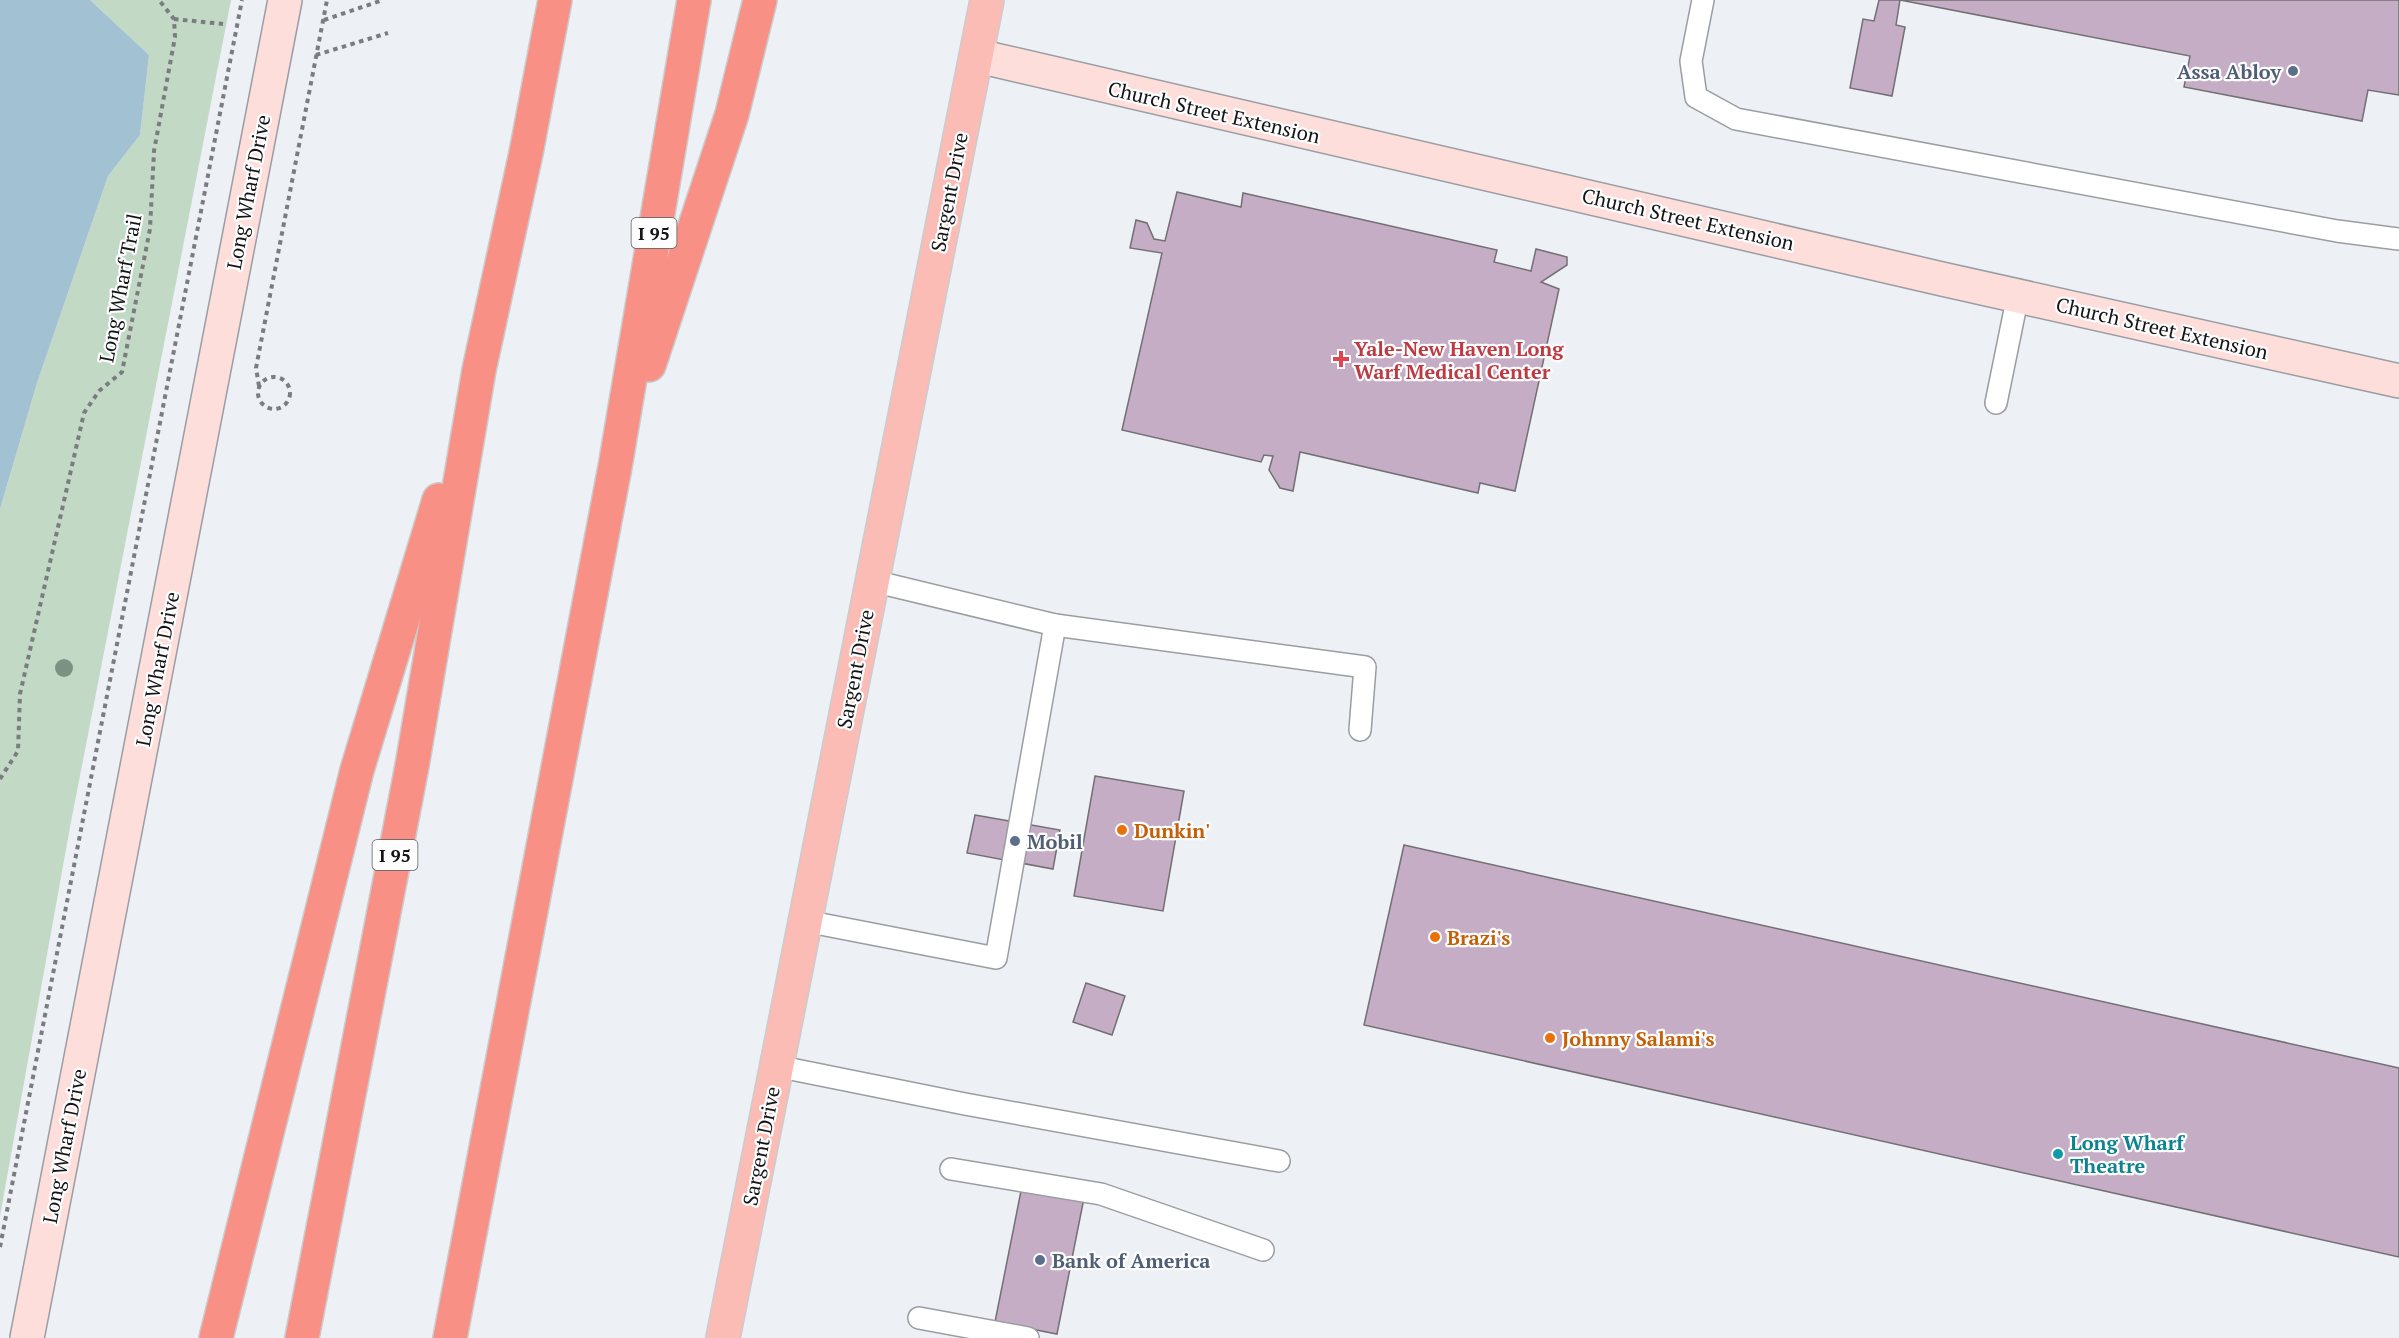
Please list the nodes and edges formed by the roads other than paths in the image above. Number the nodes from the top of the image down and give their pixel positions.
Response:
1 (285, 0) edge
2 (555, 0) edge
3 (694, 0) edge
4 (760, 0) edge
5 (987, 0) edge
6 (1703, 0) edge
7 (978, 56) junction
8 (2399, 239) edge
9 (2018, 295) junction
10 (479, 370) junction
11 (2399, 381) edge
12 (1996, 403) dead end
13 (615, 467) junction
14 (873, 580) junction
15 (1055, 625) junction
16 (1360, 730) dead end
17 (805, 921) junction
18 (777, 1066) junction
19 (1279, 1161) dead end
20 (951, 1169) dead end
21 (1263, 1250) dead end
22 (919, 1318) dead end
23 (27, 1338) edge
24 (216, 1338) edge
25 (302, 1338) edge
26 (450, 1338) edge
27 (723, 1338) edge
28 (1028, 1338) edge

1 - 23 main road, Long Wharf Drive
2 - 10 highway, I 95
3 - 13 highway, I 95
4 - 13 highway
5 - 7 main road, Sargent Drive
6 - 8 lane
7 - 9 main road, Church Street Extension
7 - 14 main road, Sargent Drive
9 - 11 main road, Church Street Extension
9 - 12 lane
10 - 24 highway
10 - 25 highway, I 95
13 - 26 highway, I 95
14 - 15 lane
14 - 17 main road, Sargent Drive
15 - 16 lane
15 - 17 lane
17 - 18 main road, Sargent Drive
18 - 19 lane
18 - 27 main road, Sargent Drive
20 - 21 lane
22 - 28 lane

